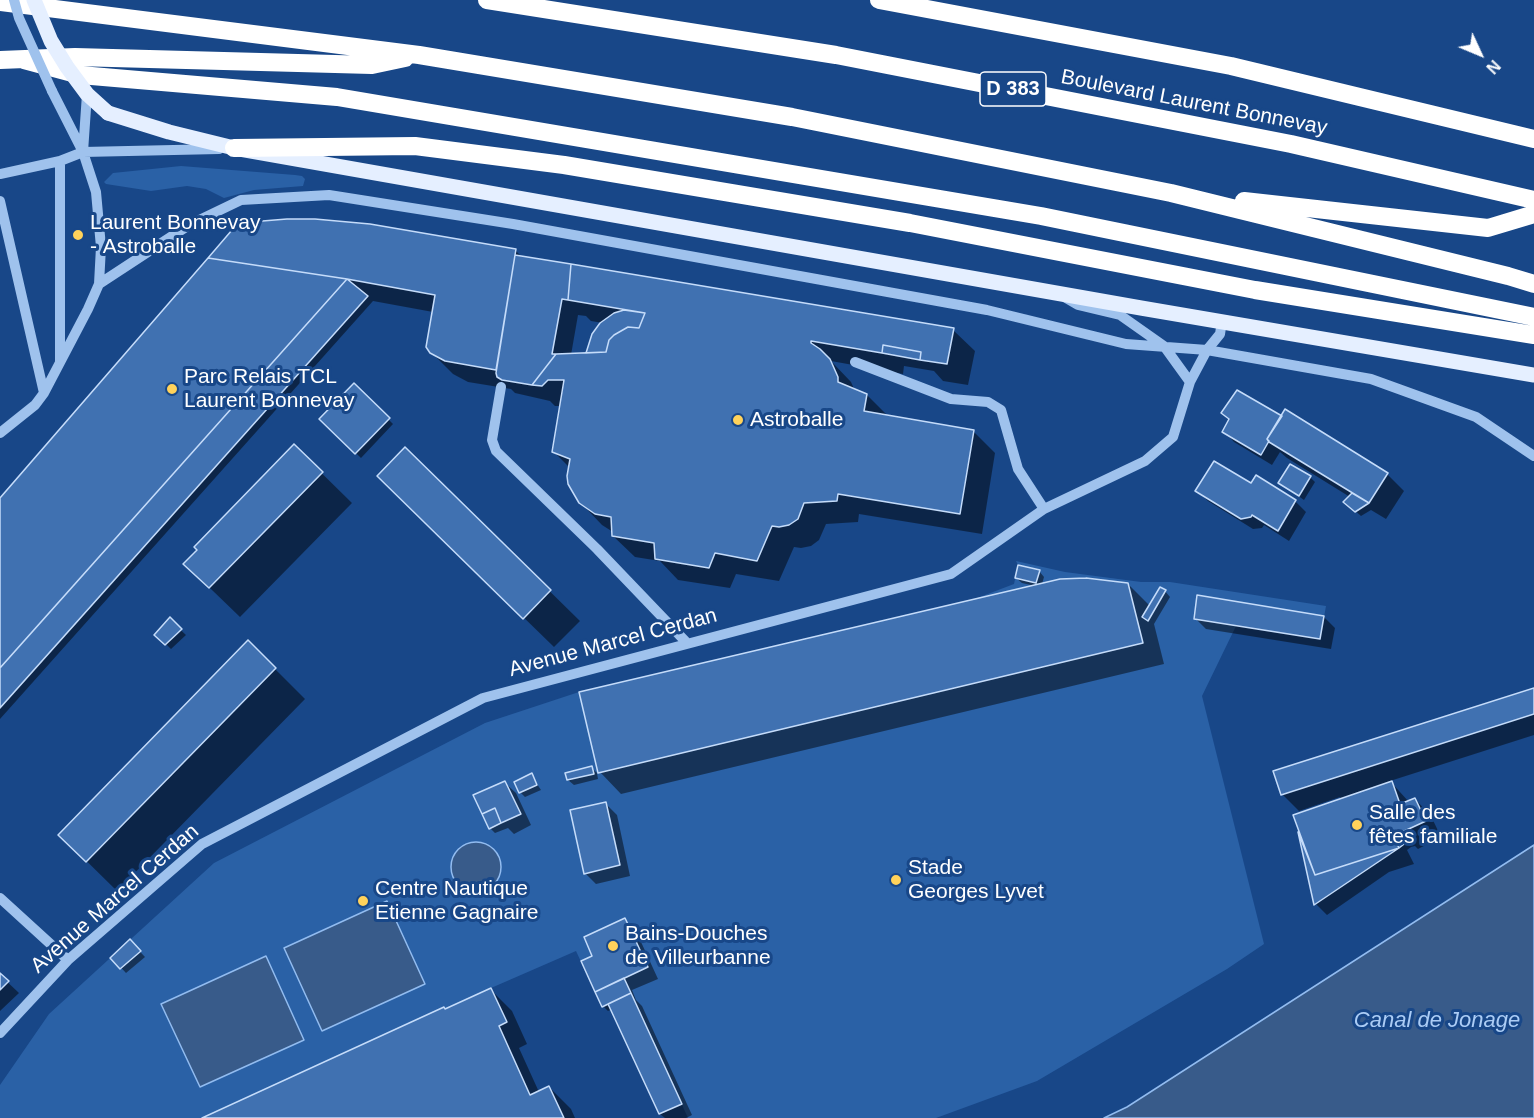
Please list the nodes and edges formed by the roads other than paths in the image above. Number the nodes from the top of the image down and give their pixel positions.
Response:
1 (14, 0) edge
2 (34, 0) edge
3 (487, 0) edge
4 (879, 0) edge
5 (0, 3) edge
6 (419, 55) junction
7 (0, 60) edge
8 (24, 60) junction
9 (87, 94) junction
10 (1534, 139) edge
11 (234, 148) junction
12 (83, 152) junction
13 (60, 160) junction
14 (0, 174) edge
15 (1171, 193) junction
16 (1534, 200) edge
17 (0, 201) edge
18 (1534, 214) edge
19 (99, 284) junction
20 (1534, 284) edge
21 (1058, 294) junction
22 (1534, 317) edge
23 (1222, 321) junction
24 (1534, 335) edge
25 (1164, 346) junction
26 (1207, 350) junction
27 (855, 362) dead end
28 (60, 365) junction
29 (1534, 375) edge
30 (1190, 382) junction
31 (501, 387) dead end
32 (44, 393) junction
33 (0, 431) edge
34 (1534, 456) edge
35 (1044, 509) junction
36 (687, 644) junction
37 (0, 898) edge
38 (68, 960) junction
39 (0, 1033) edge

1 - 12 street, bridge
2 - 9 main road, bridge
3 - 16 highway, Boulevard Laurent Bonnevay / D 383
4 - 10 highway, Boulevard Laurent Bonnevay
5 - 6 highway
6 - 8 highway
6 - 15 highway
7 - 8 highway
8 - 22 highway
9 - 11 main road, bridge
9 - 12 street
11 - 12 street
11 - 21 main road
11 - 24 highway
12 - 13 street
12 - 19 street
13 - 14 street
13 - 28 street
15 - 18 highway
15 - 20 highway
17 - 32 street
19 - 25 street
19 - 28 street
21 - 23 main road
21 - 25 street
23 - 26 street, Avenue Marcel Cerdan
23 - 29 main road
25 - 26 street
25 - 30 street
26 - 30 street, Avenue Marcel Cerdan
26 - 34 street
27 - 35 street
28 - 32 street
30 - 35 street, Avenue Marcel Cerdan
31 - 36 street
32 - 33 street
35 - 36 street, Avenue Marcel Cerdan
36 - 38 street, Avenue Marcel Cerdan
37 - 38 street
38 - 39 street, Avenue Marcel Cerdan

